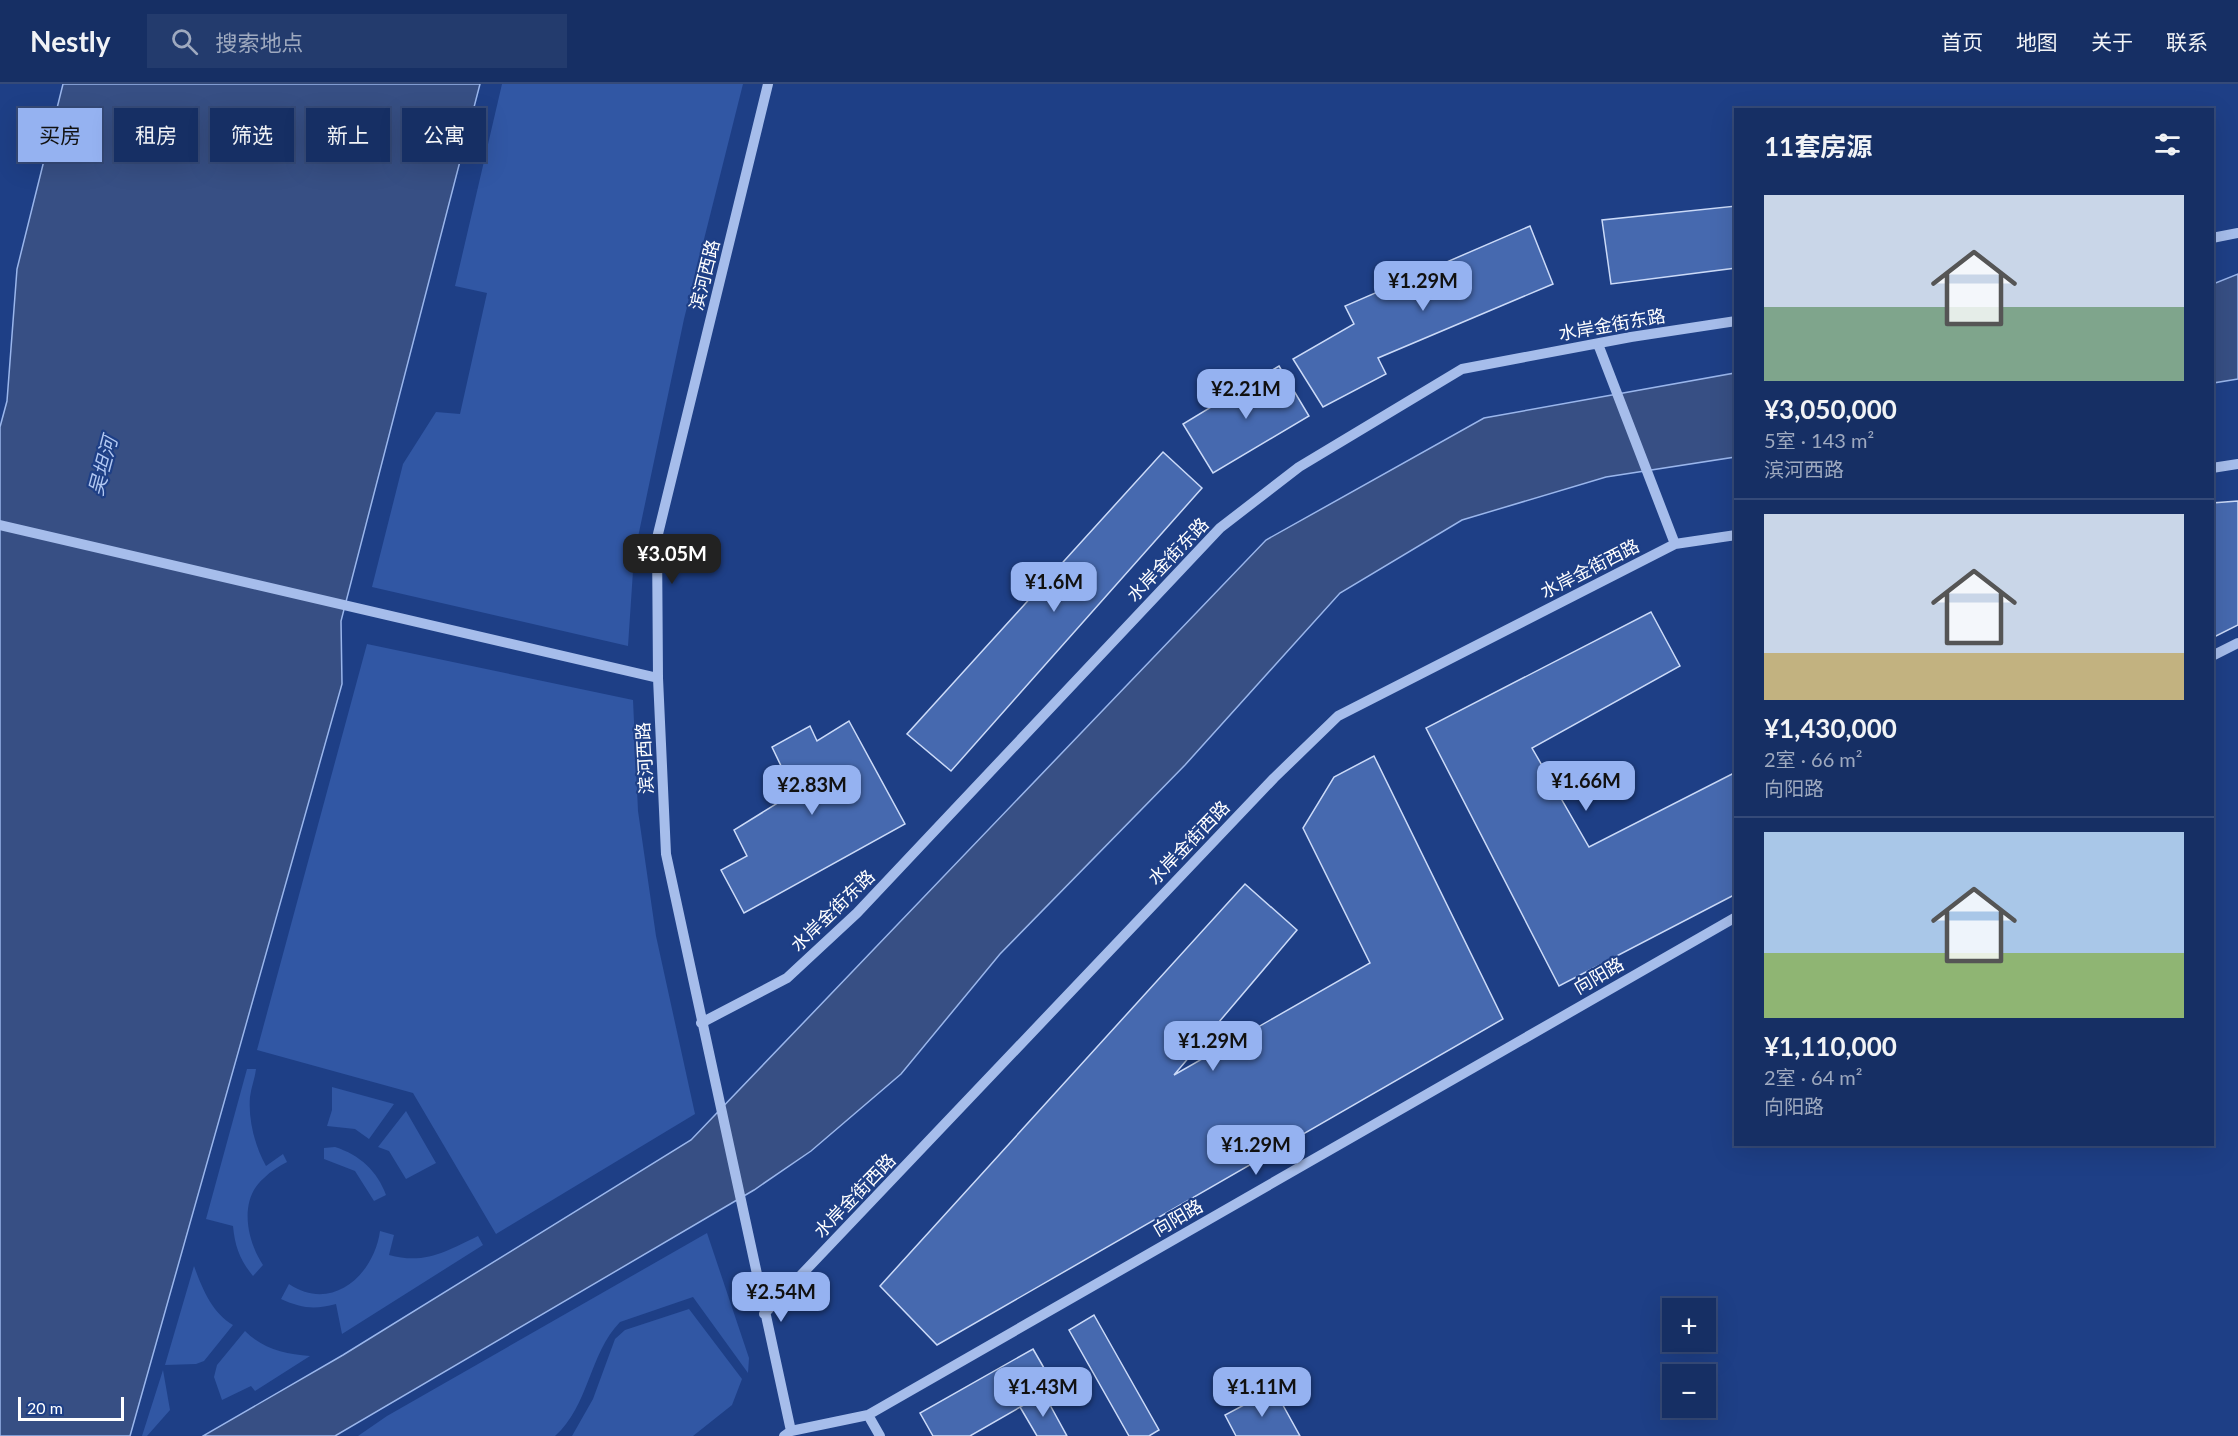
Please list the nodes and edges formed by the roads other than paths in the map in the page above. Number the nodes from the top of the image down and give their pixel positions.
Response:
1 (768, 84) edge
2 (2238, 233) edge
3 (2214, 238) edge
4 (1734, 321) edge
5 (1598, 344) junction
6 (2238, 464) edge
7 (2214, 468) edge
8 (0, 525) edge
9 (1734, 535) edge
10 (1675, 544) junction
11 (2238, 643) edge
12 (2214, 655) edge
13 (658, 678) junction
14 (1734, 918) edge
15 (701, 1023) junction
16 (764, 1314) junction
17 (868, 1415) junction
18 (787, 1434) edge
19 (880, 1436) edge

1 - 13 street, 滨河西路
2 - 3 street
4 - 5 street, 水岸金街东路
5 - 10 street
5 - 15 street, 水岸金街东路
6 - 7 street
8 - 13 street
9 - 10 street, 水岸金街西路
10 - 16 street, 水岸金街西路
11 - 12 street
13 - 15 street, 滨河西路
14 - 17 street, 向阳路
15 - 16 street, 滨河西路
16 - 18 street, 滨河西路
17 - 18 street, 向阳路
17 - 19 street

